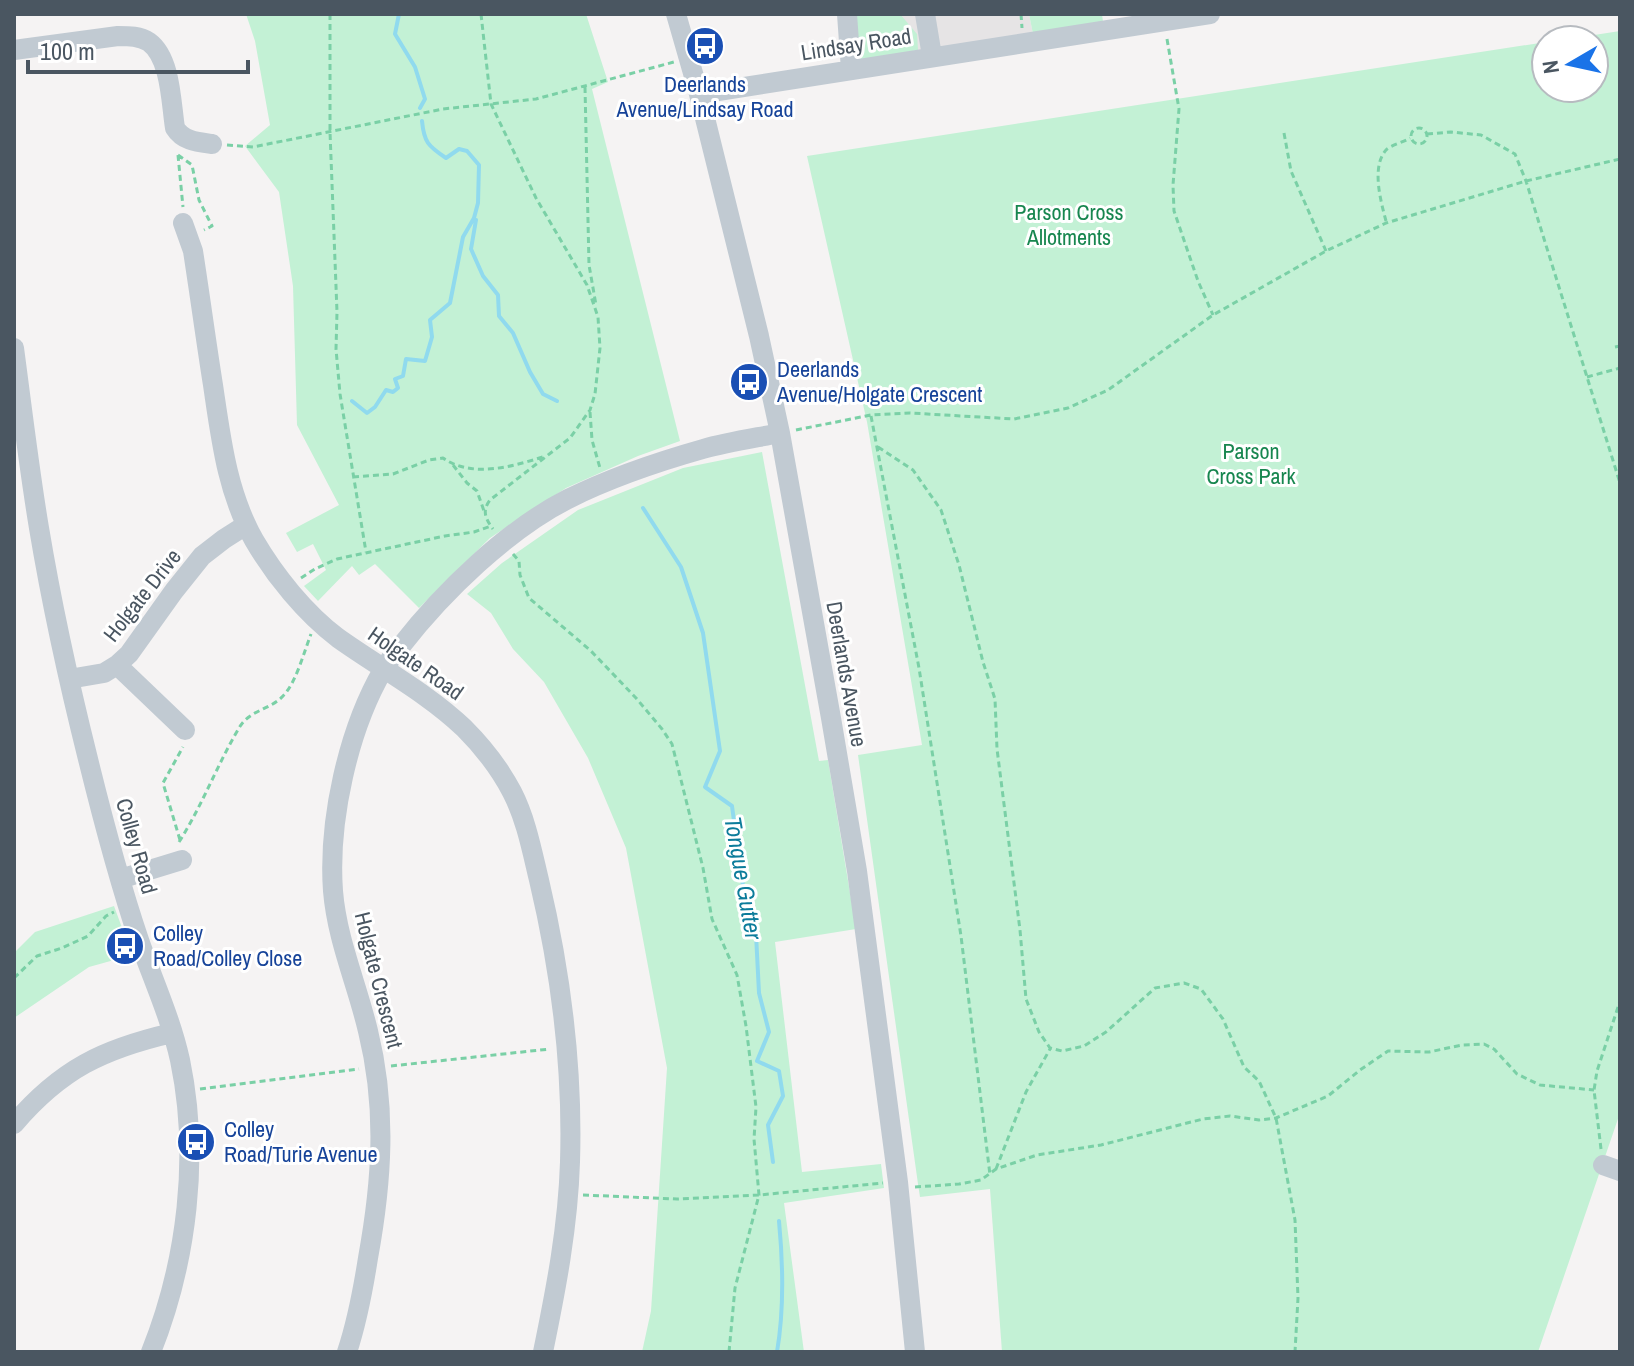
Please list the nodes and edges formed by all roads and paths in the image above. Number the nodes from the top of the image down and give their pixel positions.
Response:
1 (330, 14) edge
2 (481, 14) edge
3 (676, 14) edge
4 (847, 14) edge
5 (925, 14) edge
6 (1210, 14) edge
7 (1112, 21) edge
8 (1165, 21) junction
9 (14, 50) edge
10 (932, 56) junction
11 (689, 58) junction
12 (851, 70) junction
13 (585, 87) junction
14 (699, 94) junction
15 (491, 104) junction
16 (330, 132) junction
17 (1284, 133) dead end
18 (1427, 134) junction
19 (1410, 138) junction
20 (212, 144) joint
21 (1620, 159) edge
22 (1526, 181) junction
23 (199, 200) junction
24 (185, 223) junction
25 (1386, 223) junction
26 (1326, 251) junction
27 (1213, 315) junction
28 (598, 317) junction
29 (14, 348) edge
30 (1620, 368) edge
31 (1587, 377) junction
32 (590, 410) junction
33 (871, 415) junction
34 (780, 433) junction
35 (878, 447) junction
36 (549, 456) junction
37 (453, 465) junction
38 (1618, 472) edge
39 (353, 477) junction
40 (605, 483) junction
41 (1620, 483) edge
42 (485, 515) junction
43 (246, 525) junction
44 (491, 526) junction
45 (504, 542) junction
46 (366, 552) junction
47 (288, 587) junction
48 (317, 619) junction
49 (117, 665) junction
50 (384, 669) junction
51 (69, 679) junction
52 (185, 730) joint
53 (175, 855) junction
54 (120, 879) junction
55 (128, 905) junction
56 (14, 978) edge
57 (1620, 1001) edge
58 (172, 1033) junction
59 (1050, 1048) junction
60 (1594, 1090) junction
61 (1276, 1118) junction
62 (14, 1124) edge
63 (1612, 1168) edge
64 (996, 1169) junction
65 (990, 1175) junction
66 (899, 1185) junction
67 (568, 1194) junction
68 (759, 1195) junction
69 (151, 1352) edge
70 (347, 1352) edge
71 (543, 1352) edge
72 (729, 1352) edge
73 (915, 1352) edge
74 (1295, 1352) edge

1 - 16 path
2 - 15 path
3 - 11 street, Deerlands Avenue
4 - 12 street
5 - 10 street
6 - 8 street, Lindsay Road
7 - 8 street, Lindsay Road
7 - 10 street, Lindsay Road
8 - 27 path
9 - 20 street
10 - 12 street, Lindsay Road
11 - 13 path
11 - 14 street, Deerlands Avenue
12 - 14 street, Lindsay Road
13 - 15 path
13 - 28 path
14 - 34 street, Deerlands Avenue
15 - 16 path
15 - 28 path
16 - 20 path
16 - 39 path
17 - 26 path
18 - 19 path
18 - 19 path
18 - 22 path
19 - 25 path
21 - 22 path
22 - 25 path
22 - 31 path
23 - 24 path
23 - 24 path
23 - 24 path
24 - 43 street, Holgate Road
25 - 26 path
26 - 27 path
27 - 33 path
28 - 32 path
29 - 51 street, Colley Road
30 - 31 path
31 - 38 path
32 - 36 path
32 - 40 path
33 - 34 path
33 - 35 path
34 - 40 street, Holgate Crescent
34 - 66 street, Deerlands Avenue
35 - 59 path
35 - 65 path
36 - 37 path
36 - 42 path
37 - 39 path
37 - 42 path
38 - 41 path
39 - 46 path
40 - 45 street, Holgate Crescent
42 - 44 path
43 - 47 street, Holgate Road
43 - 49 street, Holgate Drive
44 - 45 path
44 - 46 path
45 - 50 street, Holgate Crescent
45 - 68 path
46 - 47 path
47 - 48 street, Holgate Road
48 - 50 street, Holgate Road
48 - 53 path
49 - 51 street, Holgate Drive
49 - 52 street
50 - 67 street, Holgate Road
50 - 70 street, Holgate Crescent
51 - 54 street, Colley Road
52 - 53 path
53 - 54 street
54 - 55 street, Colley Road
55 - 56 path
55 - 58 street, Colley Road
57 - 60 path
58 - 62 street
58 - 69 street, Colley Road
59 - 61 path
59 - 64 path
60 - 61 path
60 - 63 path
61 - 64 path
61 - 74 path
64 - 65 path
65 - 66 path
66 - 68 path
66 - 73 street, Deerlands Avenue
67 - 68 path
67 - 71 street, Holgate Road
68 - 72 path

